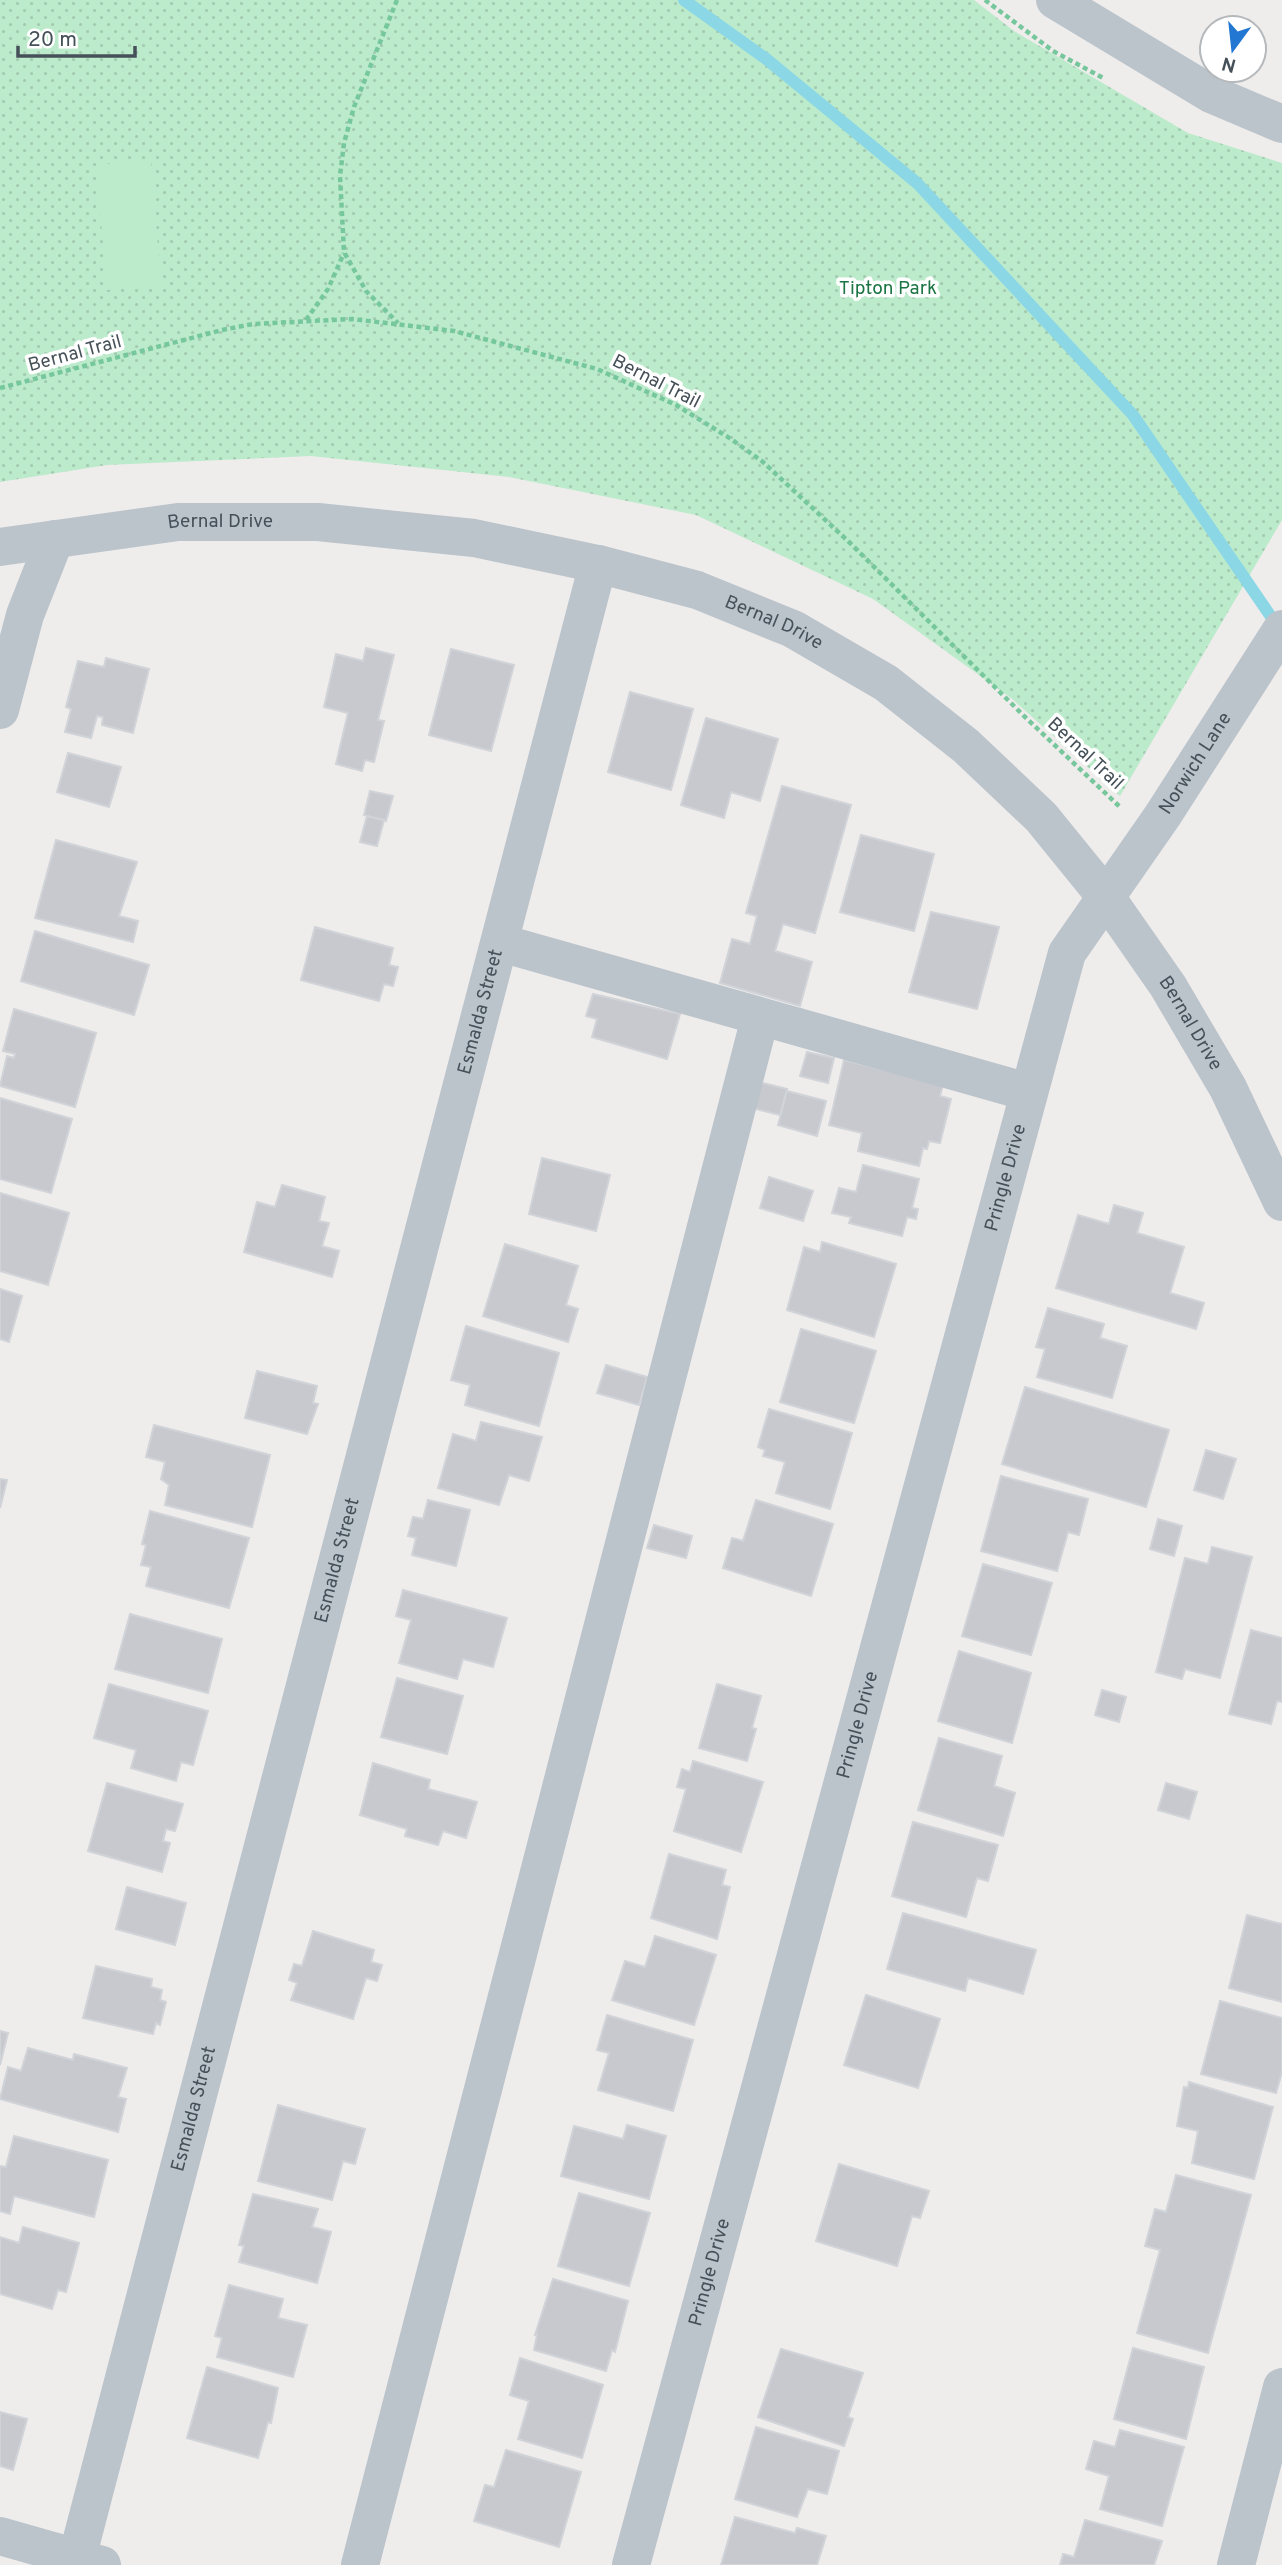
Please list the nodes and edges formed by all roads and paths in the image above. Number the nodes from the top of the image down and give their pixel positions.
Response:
1 (397, 0) edge
2 (1055, 0) edge
3 (1282, 124) edge
4 (344, 252) junction
5 (306, 320) junction
6 (398, 323) junction
7 (0, 388) edge
8 (55, 539) junction
9 (0, 547) edge
10 (598, 564) junction
11 (1282, 628) edge
12 (0, 710) edge
13 (1149, 835) junction
14 (1106, 897) junction
15 (501, 943) junction
16 (761, 1018) junction
17 (1028, 1092) junction
18 (1282, 1202) edge
19 (1282, 2387) edge
20 (0, 2536) edge
21 (89, 2561) edge
22 (359, 2565) edge
23 (631, 2565) edge
24 (1236, 2565) edge

1 - 4 path
2 - 3 street
4 - 5 path
4 - 6 path
5 - 6 path, Bernal Trail
5 - 7 path, Bernal Trail
6 - 13 path, Bernal Trail
8 - 9 street, Bernal Drive
8 - 10 street, Bernal Drive
8 - 12 street
10 - 14 street, Bernal Drive
10 - 15 street, Esmalda Street
11 - 13 street, Norwich Lane
13 - 14 street, Norwich Lane
14 - 17 street, Pringle Drive
14 - 18 street, Bernal Drive
15 - 16 street
15 - 21 street, Esmalda Street
16 - 17 street
16 - 22 street
17 - 23 street, Pringle Drive
19 - 24 street
20 - 21 street

